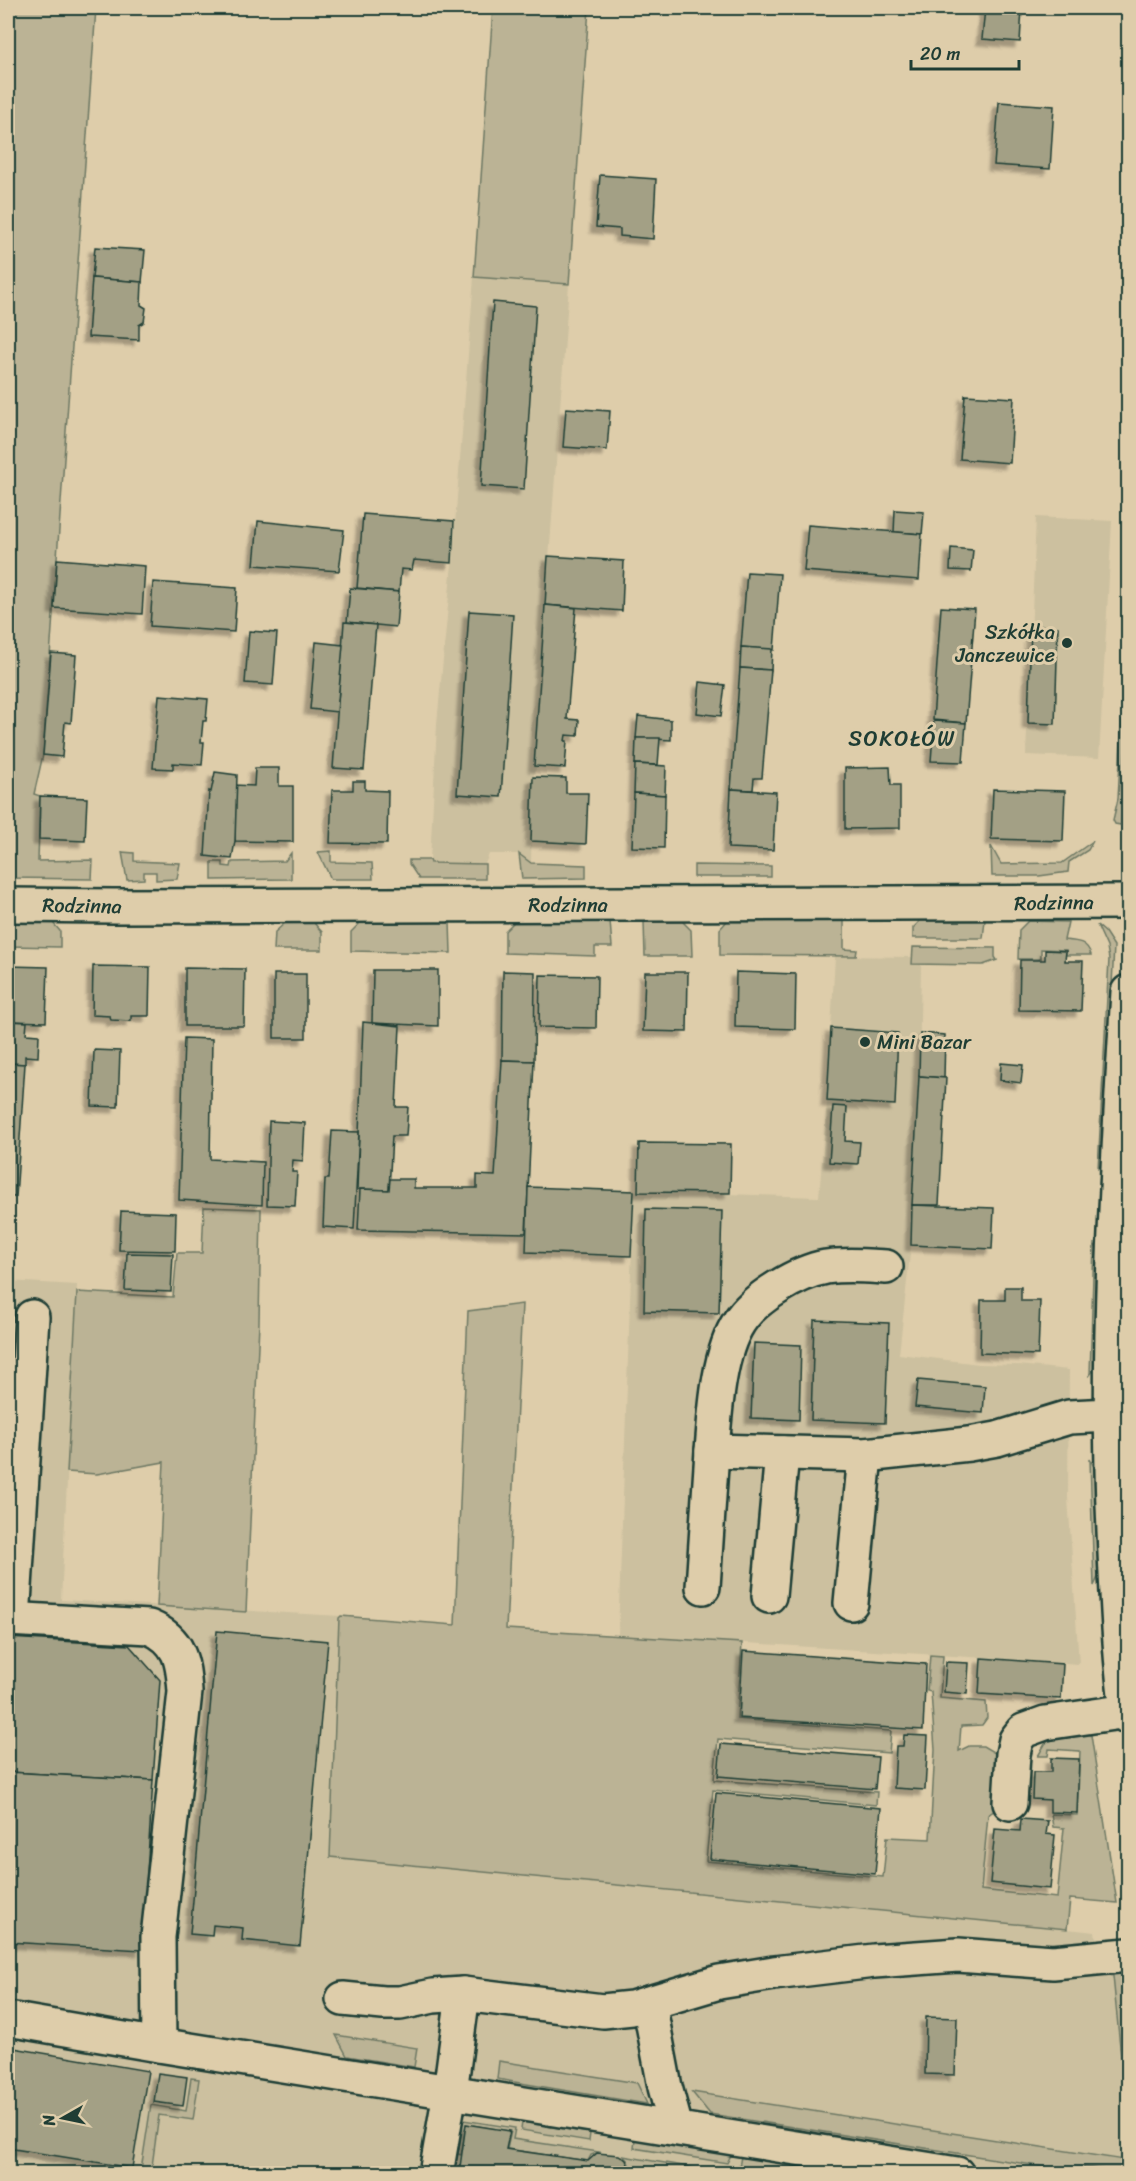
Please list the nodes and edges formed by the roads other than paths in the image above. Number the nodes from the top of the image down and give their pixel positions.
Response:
1 (1128, 902) edge
2 (8, 905) edge
3 (1128, 992) edge
4 (886, 1267) dead end
5 (32, 1317) dead end
6 (1111, 1415) junction
7 (712, 1451) junction
8 (782, 1453) junction
9 (865, 1455) junction
10 (703, 1587) dead end
11 (769, 1596) dead end
12 (851, 1603) dead end
13 (10, 1619) edge
14 (1128, 1714) edge
15 (1011, 1803) dead end
16 (1128, 1954) edge
17 (463, 1994) junction
18 (343, 1999) dead end
19 (649, 2003) junction
20 (8, 2019) edge
21 (159, 2045) junction
22 (450, 2092) junction
23 (676, 2128) junction
24 (436, 2174) edge
25 (957, 2174) edge

1 - 2 street, Rodzinna
3 - 6 street
4 - 7 street
5 - 13 street
6 - 9 street
6 - 14 street
7 - 8 street
7 - 10 street
8 - 9 street
8 - 11 street
9 - 12 street
13 - 21 street
14 - 15 street
16 - 19 street
17 - 18 street
17 - 19 street
17 - 22 street
19 - 23 street
20 - 21 street
21 - 22 street
22 - 23 street
22 - 24 street
23 - 25 street

